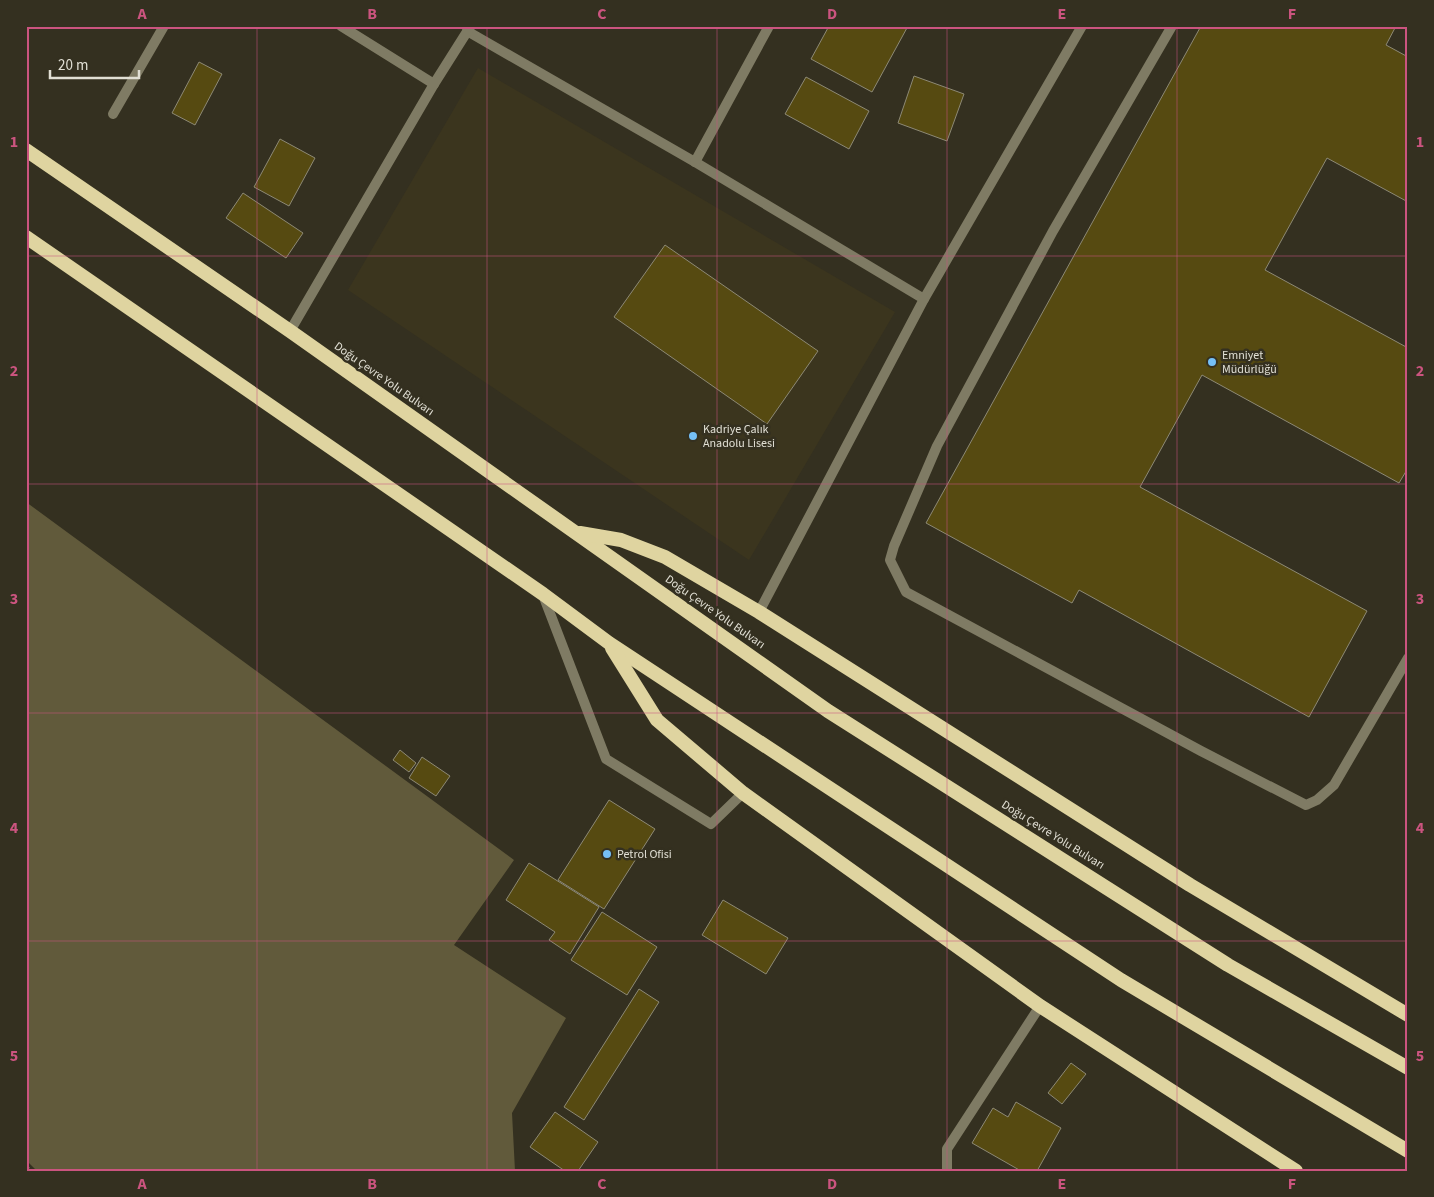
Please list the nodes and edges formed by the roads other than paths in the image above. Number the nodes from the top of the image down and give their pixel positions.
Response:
1 (164, 26) edge
2 (341, 26) edge
3 (769, 26) edge
4 (1082, 26) edge
5 (1172, 26) edge
6 (468, 29) edge
7 (434, 84) junction
8 (113, 114) dead end
9 (26, 150) edge
10 (695, 162) junction
11 (26, 237) edge
12 (924, 299) junction
13 (290, 332) junction
14 (576, 533) junction
15 (543, 594) junction
16 (760, 612) junction
17 (608, 643) junction
18 (1408, 658) edge
19 (743, 793) junction
20 (1040, 1006) junction
21 (1408, 1015) edge
22 (1408, 1068) edge
23 (1408, 1151) edge
24 (1280, 1166) edge
25 (947, 1171) edge
26 (1296, 1171) edge

1 - 8 street
2 - 7 street
3 - 10 street
4 - 12 street
5 - 18 street
6 - 7 street
6 - 10 street
7 - 13 street
9 - 13 highway, Doğu Çevre Yolu Bulvarı
10 - 12 street
11 - 15 highway
12 - 16 street
13 - 14 highway, Doğu Çevre Yolu Bulvarı
14 - 16 highway
14 - 22 highway, Doğu Çevre Yolu Bulvarı
15 - 17 highway
15 - 19 street
16 - 21 highway
17 - 19 highway
17 - 23 highway
19 - 20 highway
20 - 24 highway
20 - 25 street
24 - 26 highway

